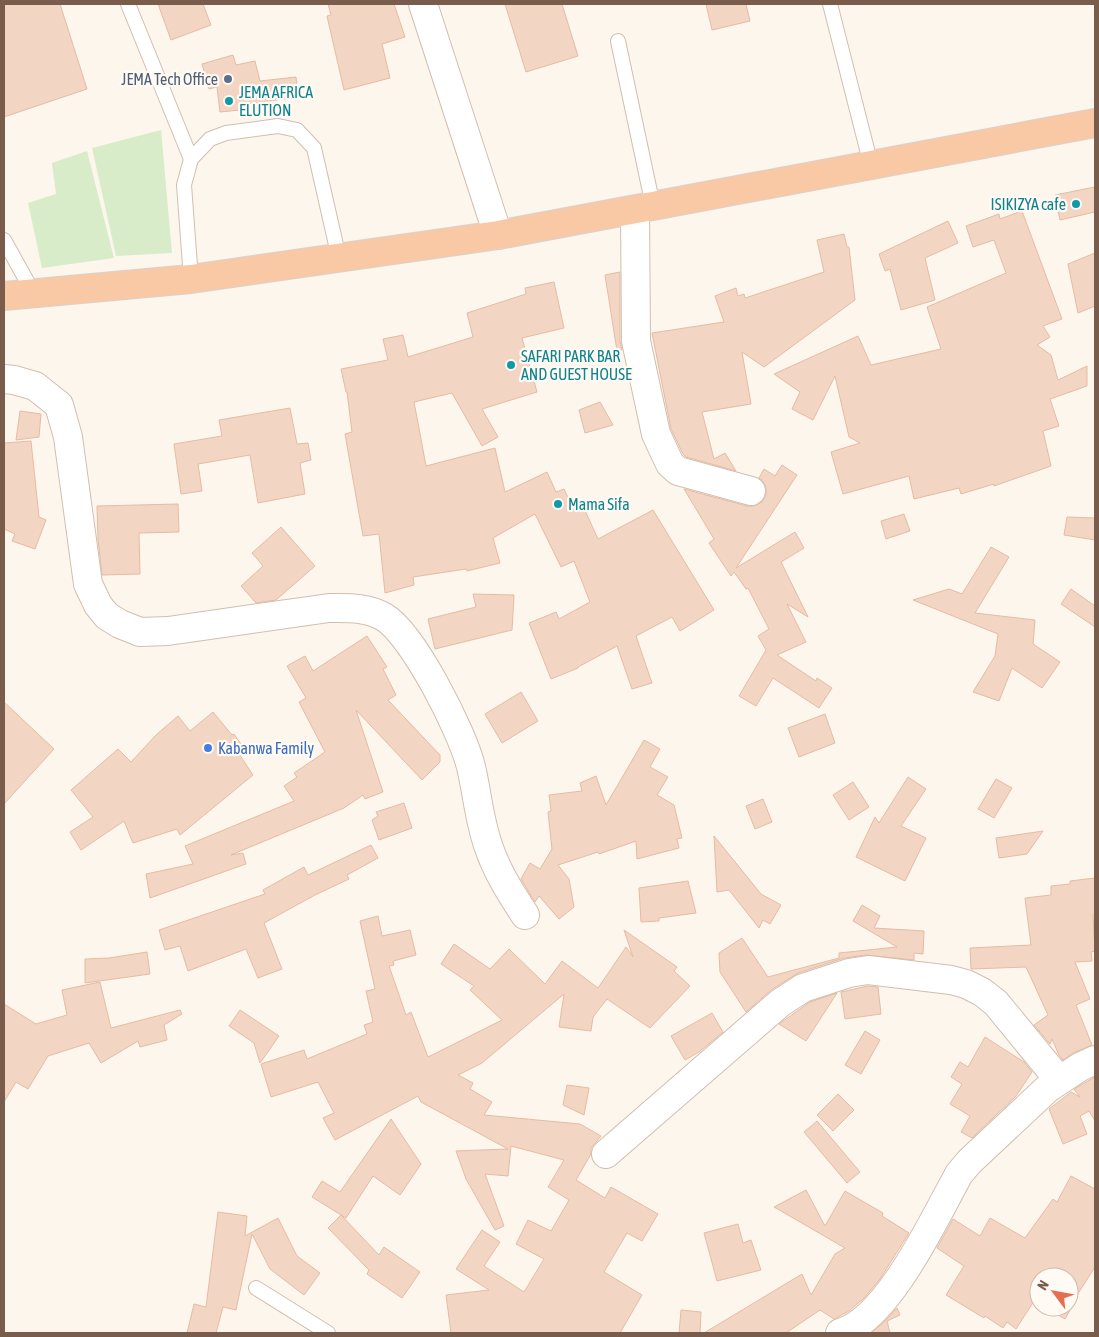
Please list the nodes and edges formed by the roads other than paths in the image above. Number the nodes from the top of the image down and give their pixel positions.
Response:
1 (128, 4) edge
2 (423, 4) edge
3 (830, 4) edge
4 (618, 41) dead end
5 (1095, 123) edge
6 (190, 159) junction
7 (871, 165) junction
8 (644, 208) junction
9 (498, 235) junction
10 (4, 240) edge
11 (340, 258) junction
12 (191, 279) junction
13 (34, 294) junction
14 (4, 296) edge
15 (4, 379) edge
16 (751, 491) dead end
17 (525, 915) dead end
18 (1095, 1060) edge
19 (1060, 1080) junction
20 (606, 1154) dead end
21 (256, 1288) dead end
22 (328, 1333) edge
23 (840, 1333) edge

1 - 6 lane
2 - 9 street
3 - 7 lane
4 - 8 lane
5 - 7 highway
6 - 11 lane
6 - 12 lane
7 - 8 highway
8 - 9 highway
8 - 16 street
9 - 11 highway
10 - 13 lane
11 - 12 highway
12 - 13 highway
13 - 14 highway
15 - 17 street
18 - 19 street
19 - 20 street
19 - 23 street
21 - 22 lane

